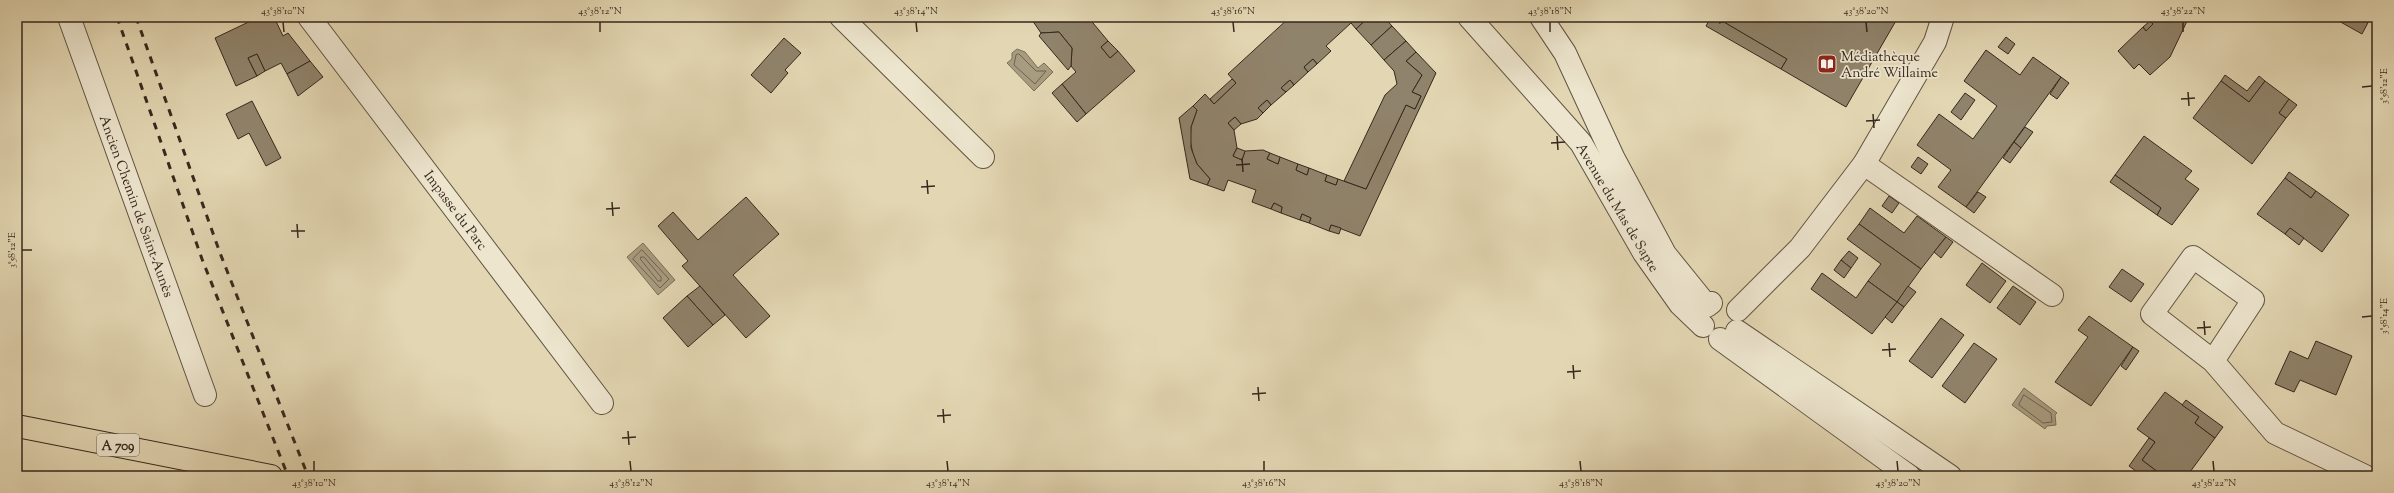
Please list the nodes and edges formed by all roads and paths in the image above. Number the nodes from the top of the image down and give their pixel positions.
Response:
1 (69, 17) edge
2 (309, 17) edge
3 (841, 17) edge
4 (1469, 17) edge
5 (1541, 17) edge
6 (1943, 17) edge
7 (983, 157) dead end
8 (1864, 164) junction
9 (2052, 295) dead end
10 (1712, 303) junction
11 (1703, 326) junction
12 (1732, 326) junction
13 (2213, 361) junction
14 (205, 395) dead end
15 (602, 403) dead end
16 (17, 426) edge
17 (272, 476) edge
18 (1909, 476) edge
19 (1950, 476) edge
20 (2365, 476) edge

1 - 14 street, Ancien Chemin de Saint-Aunès
2 - 15 street, Impasse du Parc
3 - 7 street
4 - 11 street, Avenue du Mas de Sapte
5 - 10 street, Avenue du Mas de Sapte
6 - 8 street
8 - 9 street
8 - 12 street
10 - 11 street
10 - 12 street, Avenue du Mas de Sapte
11 - 12 street, Avenue du Mas de Sapte
12 - 18 street, Avenue du Mas de Sapte
12 - 19 street, Avenue du Mas de Sapte
13 - 13 street
13 - 20 street
16 - 17 highway, A 709

